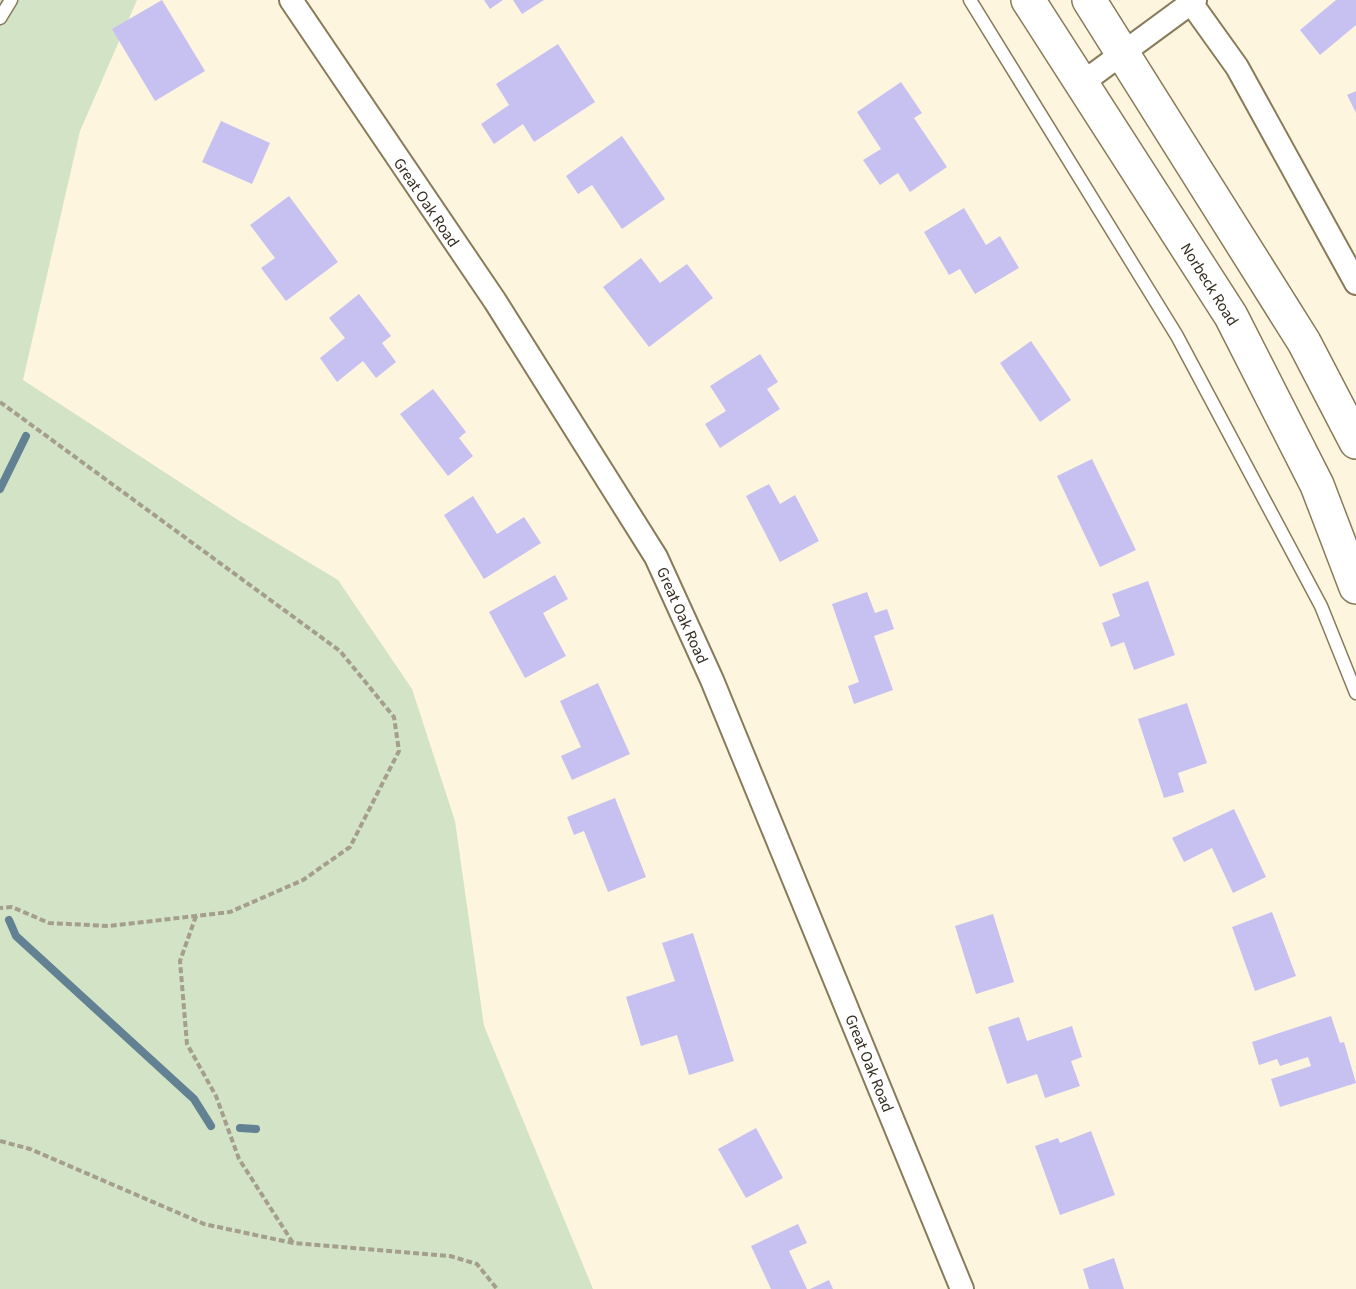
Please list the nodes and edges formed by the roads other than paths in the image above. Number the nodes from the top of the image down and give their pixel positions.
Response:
1 (11, 0) edge
2 (291, 0) edge
3 (970, 0) edge
4 (1028, 0) edge
5 (1089, 0) edge
6 (1192, 1) edge
7 (0, 18) edge
8 (1122, 52) junction
9 (1082, 83) junction
10 (1356, 283) edge
11 (1356, 442) edge
12 (1356, 587) edge
13 (1356, 693) edge
14 (962, 1289) edge

1 - 7 lane
2 - 14 street, Great Oak Road
3 - 13 lane
4 - 9 main road, Norbeck Road
5 - 8 main road
6 - 8 street
6 - 10 street
8 - 9 street
8 - 11 main road
9 - 12 main road, Norbeck Road

